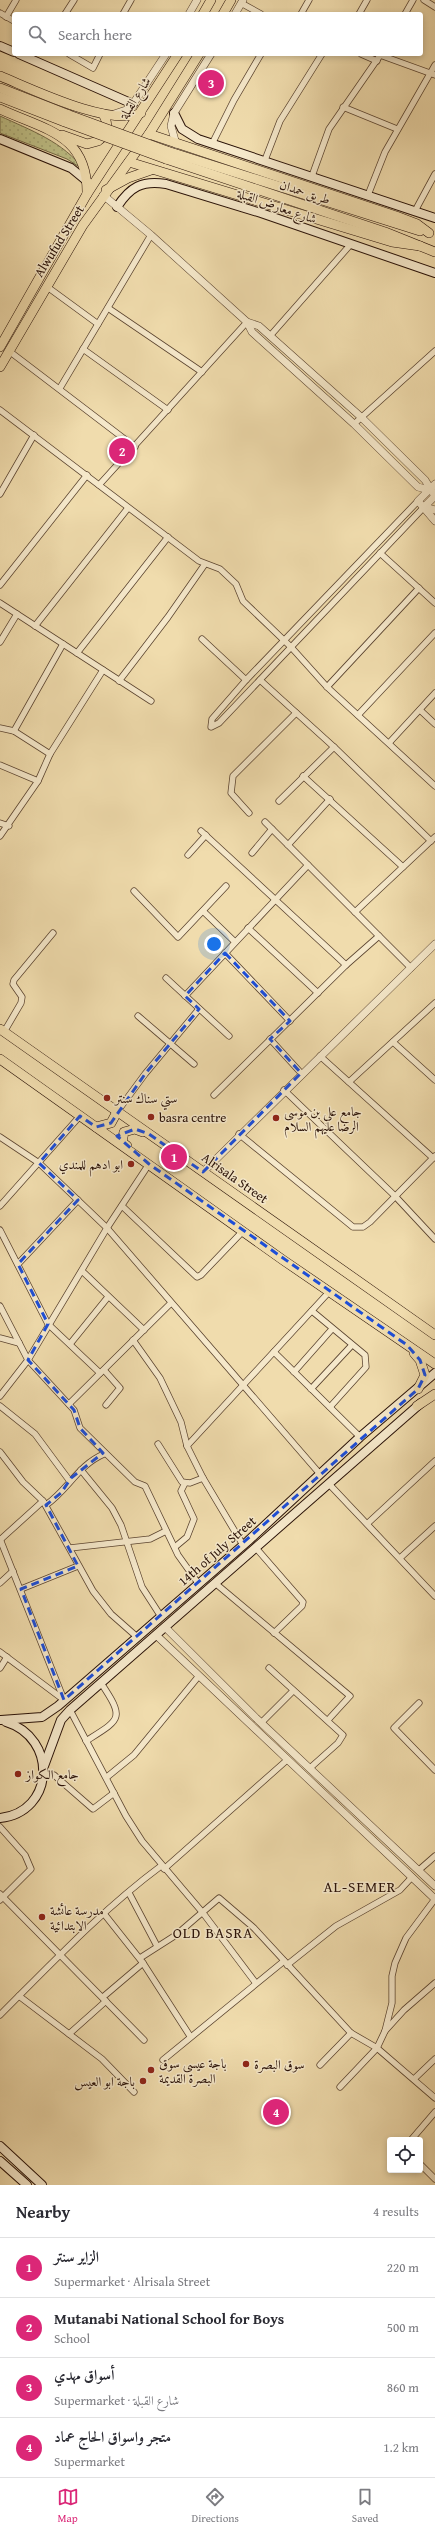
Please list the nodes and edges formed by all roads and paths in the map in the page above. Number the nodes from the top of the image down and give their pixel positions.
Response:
1 (16, 0) edge
2 (74, 0) edge
3 (131, 0) edge
4 (197, 0) edge
5 (211, 0) edge
6 (231, 0) edge
7 (309, 0) edge
8 (367, 0) edge
9 (413, 0) edge
10 (424, 0) edge
11 (242, 2) edge
12 (435, 7) edge
13 (66, 12) edge
14 (124, 12) edge
15 (190, 12) edge
16 (204, 12) edge
17 (224, 12) edge
18 (236, 12) edge
19 (258, 12) edge
20 (302, 12) edge
21 (360, 12) edge
22 (406, 12) edge
23 (0, 13) edge
24 (6, 17) junction
25 (12, 20) edge
26 (0, 46) edge
27 (12, 51) edge
28 (24, 56) edge
29 (73, 56) edge
30 (99, 56) edge
31 (165, 56) edge
32 (177, 56) edge
33 (198, 56) edge
34 (210, 56) edge
35 (260, 56) edge
36 (321, 56) edge
37 (366, 56) edge
38 (379, 56) edge
39 (385, 56) edge
40 (377, 61) junction
41 (435, 65) edge
42 (432, 74) edge
43 (0, 76) edge
44 (0, 88) edge
45 (0, 97) edge
46 (133, 104) junction
47 (343, 107) junction
48 (0, 110) edge
49 (174, 112) junction
50 (141, 113) junction
51 (103, 114) junction
52 (67, 119) junction
53 (397, 129) junction
54 (55, 132) junction
55 (149, 134) junction
56 (0, 140) edge
57 (176, 144) junction
58 (212, 144) junction
59 (167, 155) junction
60 (113, 156) joint
61 (265, 160) junction
62 (129, 162) junction
63 (151, 170) junction
64 (435, 174) edge
65 (312, 176) junction
66 (88, 182) junction
67 (104, 193) junction
68 (88, 194) junction
69 (368, 195) junction
70 (117, 207) junction
71 (415, 211) junction
72 (435, 218) edge
73 (432, 234) edge
74 (151, 235) junction
75 (351, 244) junction
76 (420, 246) junction
77 (435, 252) edge
78 (435, 273) edge
79 (46, 286) junction
80 (108, 308) junction
81 (247, 322) junction
82 (98, 324) junction
83 (270, 336) junction
84 (0, 347) edge
85 (83, 349) junction
86 (9, 351) junction
87 (435, 351) edge
88 (0, 367) edge
89 (202, 372) junction
90 (60, 388) junction
91 (0, 410) edge
92 (168, 410) junction
93 (362, 417) junction
94 (354, 424) junction
95 (34, 435) junction
96 (135, 447) junction
97 (87, 474) junction
98 (99, 484) junction
99 (435, 484) edge
100 (429, 490) junction
101 (0, 494) edge
102 (435, 496) edge
103 (418, 501) junction
104 (424, 507) junction
105 (128, 508) junction
106 (435, 510) edge
107 (435, 521) edge
108 (168, 537) junction
109 (380, 554) junction
110 (205, 564) junction
111 (0, 584) edge
112 (419, 588) junction
113 (0, 603) edge
114 (435, 603) edge
115 (17, 614) junction
116 (35, 626) junction
117 (435, 633) edge
118 (202, 639) dead end
119 (284, 640) junction
120 (0, 642) edge
121 (63, 644) junction
122 (291, 647) junction
123 (77, 653) junction
124 (103, 670) junction
125 (246, 680) junction
126 (260, 680) junction
127 (119, 681) junction
128 (328, 686) junction
129 (435, 693) edge
130 (151, 701) dead end
131 (420, 710) junction
132 (296, 713) junction
133 (358, 715) junction
134 (435, 724) edge
135 (0, 728) edge
136 (14, 731) junction
137 (389, 743) junction
138 (334, 747) junction
139 (50, 754) junction
140 (0, 765) edge
141 (303, 776) junction
142 (38, 781) junction
143 (435, 786) edge
144 (330, 799) junction
145 (279, 801) dead end
146 (249, 813) dead end
147 (265, 822) dead end
148 (0, 823) edge
149 (9, 826) junction
150 (272, 829) junction
151 (0, 836) edge
152 (433, 839) edge
153 (288, 845) junction
154 (252, 853) dead end
155 (188, 855) dead end
156 (308, 865) junction
157 (403, 867) junction
158 (226, 886) dead end
159 (134, 891) dead end
160 (275, 900) junction
161 (203, 910) junction
162 (355, 912) junction
163 (248, 928) junction
164 (53, 933) dead end
165 (379, 936) junction
166 (235, 942) junction
167 (435, 944) edge
168 (225, 953) junction
169 (346, 965) junction
170 (411, 968) junction
171 (166, 978) dead end
172 (318, 993) junction
173 (185, 996) junction
174 (435, 1003) edge
175 (199, 1009) junction
176 (138, 1016) dead end
177 (290, 1021) junction
178 (2, 1031) edge
179 (229, 1036) dead end
180 (270, 1039) junction
181 (394, 1042) junction
182 (170, 1043) junction
183 (320, 1056) junction
184 (0, 1059) edge
185 (194, 1064) dead end
186 (301, 1073) junction
187 (434, 1078) edge
188 (350, 1082) junction
189 (284, 1090) junction
190 (214, 1095) dead end
191 (117, 1112) junction
192 (80, 1116) junction
193 (96, 1127) junction
194 (148, 1134) junction
195 (240, 1134) junction
196 (0, 1137) edge
197 (134, 1153) junction
198 (434, 1157) edge
199 (39, 1163) junction
200 (149, 1164) junction
201 (203, 1172) junction
202 (395, 1196) junction
203 (78, 1200) junction
204 (0, 1204) edge
205 (122, 1206) junction
206 (107, 1228) junction
207 (0, 1230) edge
208 (243, 1231) junction
209 (435, 1239) edge
210 (18, 1264) junction
211 (82, 1271) junction
212 (329, 1292) junction
213 (108, 1297) junction
214 (171, 1303) junction
215 (0, 1306) edge
216 (312, 1311) junction
217 (418, 1323) junction
218 (48, 1324) junction
219 (435, 1327) edge
220 (332, 1329) junction
221 (144, 1330) junction
222 (435, 1335) edge
223 (0, 1338) edge
224 (133, 1340) junction
225 (19, 1343) junction
226 (70, 1344) junction
227 (407, 1344) junction
228 (352, 1345) junction
229 (274, 1352) junction
230 (28, 1360) junction
231 (435, 1364) edge
232 (102, 1371) junction
233 (294, 1372) junction
234 (435, 1373) edge
235 (244, 1385) junction
236 (3, 1388) edge
237 (311, 1389) junction
238 (418, 1389) junction
239 (435, 1392) edge
240 (0, 1396) edge
241 (69, 1404) junction
242 (106, 1405) dead end
243 (0, 1406) edge
244 (417, 1406) joint
245 (330, 1407) junction
246 (360, 1437) junction
247 (158, 1444) dead end
248 (188, 1446) junction
249 (0, 1452) edge
250 (104, 1454) junction
251 (435, 1461) edge
252 (80, 1470) junction
253 (320, 1474) junction
254 (203, 1478) junction
255 (69, 1480) junction
256 (185, 1483) junction
257 (330, 1484) junction
258 (45, 1503) junction
259 (368, 1523) junction
260 (435, 1526) edge
261 (166, 1531) junction
262 (0, 1540) edge
263 (128, 1541) junction
264 (243, 1546) junction
265 (70, 1548) junction
266 (175, 1548) junction
267 (256, 1548) junction
268 (400, 1558) junction
269 (78, 1566) junction
270 (13, 1570) junction
271 (0, 1583) edge
272 (198, 1583) junction
273 (215, 1583) junction
274 (21, 1589) junction
275 (435, 1596) edge
276 (160, 1616) junction
277 (164, 1627) junction
278 (274, 1633) junction
279 (156, 1635) junction
280 (136, 1636) junction
281 (0, 1652) edge
282 (7, 1657) junction
283 (0, 1668) edge
284 (269, 1668) dead end
285 (198, 1677) junction
286 (101, 1683) junction
287 (293, 1691) junction
288 (64, 1700) junction
289 (419, 1703) dead end
290 (70, 1710) junction
291 (1, 1720) edge
292 (328, 1720) junction
293 (261, 1723) junction
294 (86, 1741) junction
295 (287, 1760) junction
296 (310, 1768) junction
297 (44, 1770) junction
298 (435, 1770) edge
299 (106, 1777) junction
300 (114, 1793) junction
301 (0, 1818) edge
302 (0, 1827) edge
303 (435, 1856) edge
304 (163, 1867) junction
305 (419, 1870) junction
306 (412, 1877) junction
307 (435, 1886) edge
308 (129, 1893) junction
309 (1, 1897) edge
310 (435, 1899) edge
311 (203, 1913) junction
312 (105, 1915) junction
313 (157, 1946) junction
314 (60, 1955) junction
315 (141, 1960) junction
316 (285, 1963) junction
317 (256, 1982) junction
318 (435, 1983) edge
319 (19, 1996) junction
320 (104, 1999) junction
321 (0, 2015) edge
322 (385, 2031) junction
323 (351, 2033) junction
324 (69, 2034) junction
325 (190, 2036) junction
326 (144, 2040) dead end
327 (376, 2048) junction
328 (435, 2058) edge
329 (163, 2060) dead end
330 (320, 2065) dead end
331 (414, 2079) junction
332 (340, 2087) dead end
333 (134, 2092) dead end
334 (435, 2098) edge
335 (435, 2112) edge
336 (413, 2137) edge
337 (0, 2146) edge
338 (0, 2161) edge
339 (423, 2167) edge
340 (435, 2179) edge
341 (24, 2184) edge
342 (42, 2185) edge

1 - 24 street
2 - 13 street
3 - 14 street
4 - 15 street
5 - 16 main road
6 - 17 main road
7 - 20 street
8 - 21 street
9 - 22 street
10 - 12 street
11 - 18 street
11 - 19 street
23 - 24 street
24 - 25 street
26 - 27 main road
28 - 46 main road
29 - 30 street
31 - 46 street
32 - 50 main road, شارع القبلة
33 - 55 main road
34 - 49 street
35 - 58 street
36 - 61 street
37 - 40 street
38 - 40 street
39 - 42 street
40 - 47 street
41 - 42 street
42 - 53 street
43 - 51 main road
44 - 52 main road
45 - 52 main road
46 - 51 street
47 - 53 street
47 - 65 street
48 - 54 main road
49 - 57 street
49 - 58 main road
50 - 51 main road
50 - 60 main road, شارع القبلة
51 - 54 main road
52 - 59 main road, bridge
53 - 69 street
54 - 66 main road
55 - 57 main road
55 - 62 main road, Alwufud Street
56 - 66 main road
57 - 73 main road
58 - 61 main road
59 - 73 main road, طريق حمدان
59 - 76 main road, طريق حمدان
60 - 68 main road, Alwufud Street
61 - 65 main road
62 - 63 main road
62 - 67 main road, Alwufud Street
63 - 67 main road
63 - 76 main road
64 - 71 street
65 - 69 main road
66 - 68 main road
67 - 70 street
67 - 79 main road, Alwufud Street
68 - 84 main road, Alwufud Street
69 - 71 main road
70 - 74 street
70 - 75 main road, شارع معارض القبلة
71 - 72 main road
74 - 80 street
74 - 81 street
75 - 78 main road, شارع معارض القبلة
75 - 83 street
76 - 77 main road, طريق حمدان
79 - 82 street
79 - 86 main road, Alwufud Street
80 - 82 street
80 - 89 street
81 - 83 street
81 - 89 street
81 - 94 street
82 - 85 street
83 - 93 street
85 - 90 street
85 - 92 street
86 - 88 main road, Alwufud Street
86 - 90 street
87 - 93 street
89 - 92 street
90 - 96 street
91 - 95 street
92 - 96 street
93 - 94 street
93 - 100 street
94 - 100 street
95 - 97 street
95 - 101 street
96 - 98 street
97 - 98 street
97 - 111 street
98 - 105 street
99 - 100 street
100 - 102 street
100 - 103 street
102 - 104 street
103 - 104 street
103 - 119 street
104 - 106 street
104 - 107 street
104 - 109 street
105 - 108 street
105 - 116 street
108 - 110 street
108 - 123 street
109 - 112 street
109 - 122 street
110 - 119 street
110 - 127 street
112 - 114 street
112 - 128 street
113 - 115 street
115 - 116 street
115 - 120 street
116 - 121 street
117 - 133 street
118 - 125 street
119 - 122 street
119 - 125 street
121 - 123 street
121 - 136 street
122 - 126 street
122 - 128 street
123 - 124 street
124 - 127 street
124 - 139 street
125 - 126 street
126 - 132 street
127 - 130 street
128 - 133 street
129 - 131 street
131 - 134 street
131 - 137 street
132 - 138 street
132 - 146 street
133 - 137 street
135 - 136 street
136 - 139 street
137 - 143 street
138 - 141 street
138 - 152 street
139 - 142 street
140 - 142 street
141 - 144 street
141 - 145 street
142 - 149 street
144 - 153 street
144 - 157 street
147 - 150 street
148 - 149 street
149 - 151 street
150 - 153 street
150 - 154 street
152 - 157 street
153 - 156 street
155 - 160 street
156 - 160 street
156 - 162 street
157 - 162 street
158 - 161 street
159 - 161 street
160 - 163 street
160 - 169 street
161 - 166 street
162 - 165 street
163 - 166 street
163 - 172 street
164 - 178 street
165 - 169 street
165 - 170 street
166 - 168 street
167 - 170 street
168 - 173 street
168 - 177 street
169 - 172 street
170 - 183 street
171 - 173 street
172 - 177 street
173 - 175 street
174 - 181 street
175 - 179 street
175 - 182 street
176 - 182 street
177 - 180 street
178 - 191 main road, Alrisala Street
180 - 186 street
180 - 190 street
181 - 187 street
181 - 188 street
182 - 185 street
182 - 191 street
183 - 186 street
183 - 188 street
184 - 192 main road
186 - 189 street
188 - 198 street
189 - 195 street
189 - 202 street
191 - 193 main road
191 - 194 main road, Alrisala Street
192 - 193 main road
192 - 199 street
193 - 197 main road
194 - 197 main road
194 - 201 main road, Alrisala Street
195 - 201 street
195 - 202 street
196 - 199 street
197 - 200 main road
198 - 202 street
199 - 203 street
199 - 204 street
200 - 205 street
200 - 208 main road
201 - 217 main road, Alrisala Street
202 - 209 street
203 - 206 street
203 - 210 street
205 - 206 street
205 - 208 street
206 - 211 street
206 - 214 street
207 - 210 street
208 - 212 main road
210 - 218 street
211 - 213 street
211 - 218 street
212 - 216 street
212 - 227 main road
213 - 221 street
213 - 226 street
214 - 221 street
214 - 235 street
215 - 225 street
216 - 220 street
216 - 229 street
217 - 219 main road
217 - 222 main road, Alrisala Street
218 - 226 street
218 - 230 street
220 - 228 street
220 - 233 street
221 - 224 street
223 - 225 street
224 - 232 street
224 - 248 street
225 - 230 street
226 - 232 street
227 - 231 main road
227 - 238 main road
228 - 237 street
228 - 245 street
229 - 233 street
229 - 235 street
230 - 236 street
230 - 241 street
232 - 241 street
232 - 242 street
233 - 237 street
234 - 238 main road, 14th of July Street
235 - 248 street
235 - 253 street
236 - 240 street
237 - 245 street
238 - 246 main road, 14th of July Street
239 - 244 main road
241 - 250 street
243 - 255 street
244 - 257 main road, 14th of July Street
245 - 246 street
246 - 253 main road, 14th of July Street
247 - 256 street
248 - 254 street
249 - 258 street
250 - 252 street
250 - 261 street
251 - 259 street
252 - 255 street
252 - 263 street
253 - 264 main road, 14th of July Street
254 - 256 street
254 - 264 street
255 - 258 street
256 - 266 street
257 - 259 street
257 - 267 main road, 14th of July Street
258 - 262 street
258 - 265 street
259 - 268 street
260 - 268 street
261 - 263 street
261 - 266 street
262 - 270 street
263 - 265 street
263 - 276 street
264 - 272 main road, 14th of July Street
265 - 269 street
266 - 272 street
267 - 273 main road, 14th of July Street
267 - 278 street
268 - 275 street
269 - 274 street
269 - 280 street
270 - 271 street
270 - 274 street
272 - 276 main road, 14th of July Street
273 - 277 main road, 14th of July Street
273 - 278 street
274 - 288 street
276 - 280 main road, 14th of July Street
277 - 279 main road, 14th of July Street
277 - 293 street
278 - 292 street
279 - 285 street
279 - 286 main road, 14th of July Street
280 - 288 main road, 14th of July Street
281 - 282 street
282 - 283 street
282 - 288 street
284 - 287 street
285 - 295 street
285 - 299 street
286 - 290 main road, 14th of July Street
286 - 294 street
287 - 292 street
287 - 293 street
288 - 291 main road, 14th of July Street
289 - 298 street
290 - 294 street
290 - 297 main road, 14th of July Street
291 - 297 main road
292 - 296 street
293 - 296 street
294 - 299 street
295 - 304 street
295 - 306 street
296 - 305 street
297 - 300 street
297 - 301 main road, 14th of July Street
299 - 300 street
300 - 304 street
302 - 309 street
303 - 305 street
304 - 308 street
304 - 311 street
305 - 307 street
306 - 310 street
306 - 316 street
308 - 312 street
308 - 313 street
309 - 314 street
310 - 322 street
311 - 313 street
311 - 316 street
311 - 317 street
312 - 314 street
312 - 315 street
313 - 315 street
314 - 319 street
314 - 320 street
315 - 320 street
315 - 325 street
316 - 317 street
316 - 323 street
317 - 325 street
318 - 322 street
319 - 321 street
319 - 324 street
320 - 324 street
320 - 326 street
322 - 327 street
323 - 327 street
323 - 330 street
324 - 333 street
325 - 329 street
327 - 331 street
327 - 332 street
328 - 331 street
331 - 334 street
335 - 336 street
337 - 342 main road
338 - 341 main road
339 - 340 street

